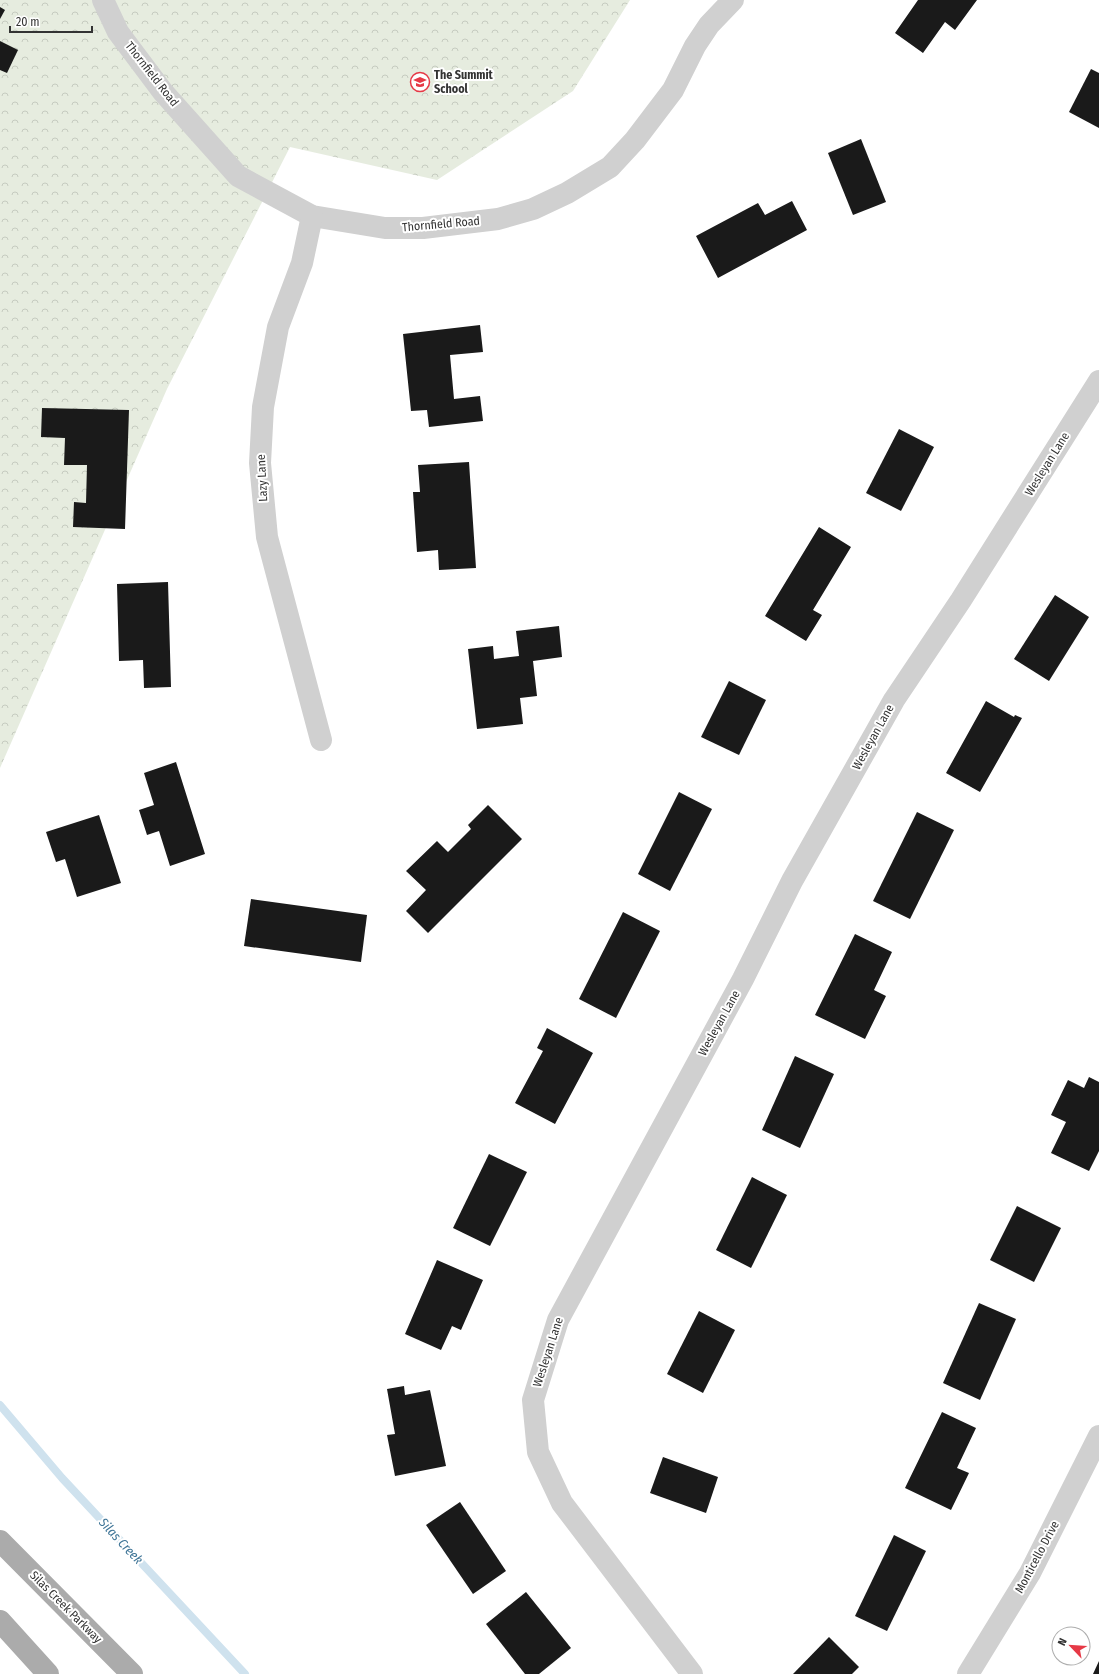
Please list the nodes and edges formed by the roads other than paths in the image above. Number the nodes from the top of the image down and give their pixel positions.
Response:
1 (103, 0) edge
2 (733, 0) edge
3 (312, 216) junction
4 (1099, 382) edge
5 (321, 740) dead end
6 (1099, 1436) edge
7 (0, 1541) edge
8 (0, 1621) edge
9 (48, 1674) edge
10 (132, 1674) edge
11 (692, 1674) edge
12 (968, 1674) edge

1 - 3 street, Thornfield Road
2 - 3 street, Thornfield Road
3 - 5 street, Lazy Lane
4 - 11 street, Wesleyan Lane
6 - 12 street, Monticello Drive
7 - 10 main road, Silas Creek Parkway
8 - 9 main road

